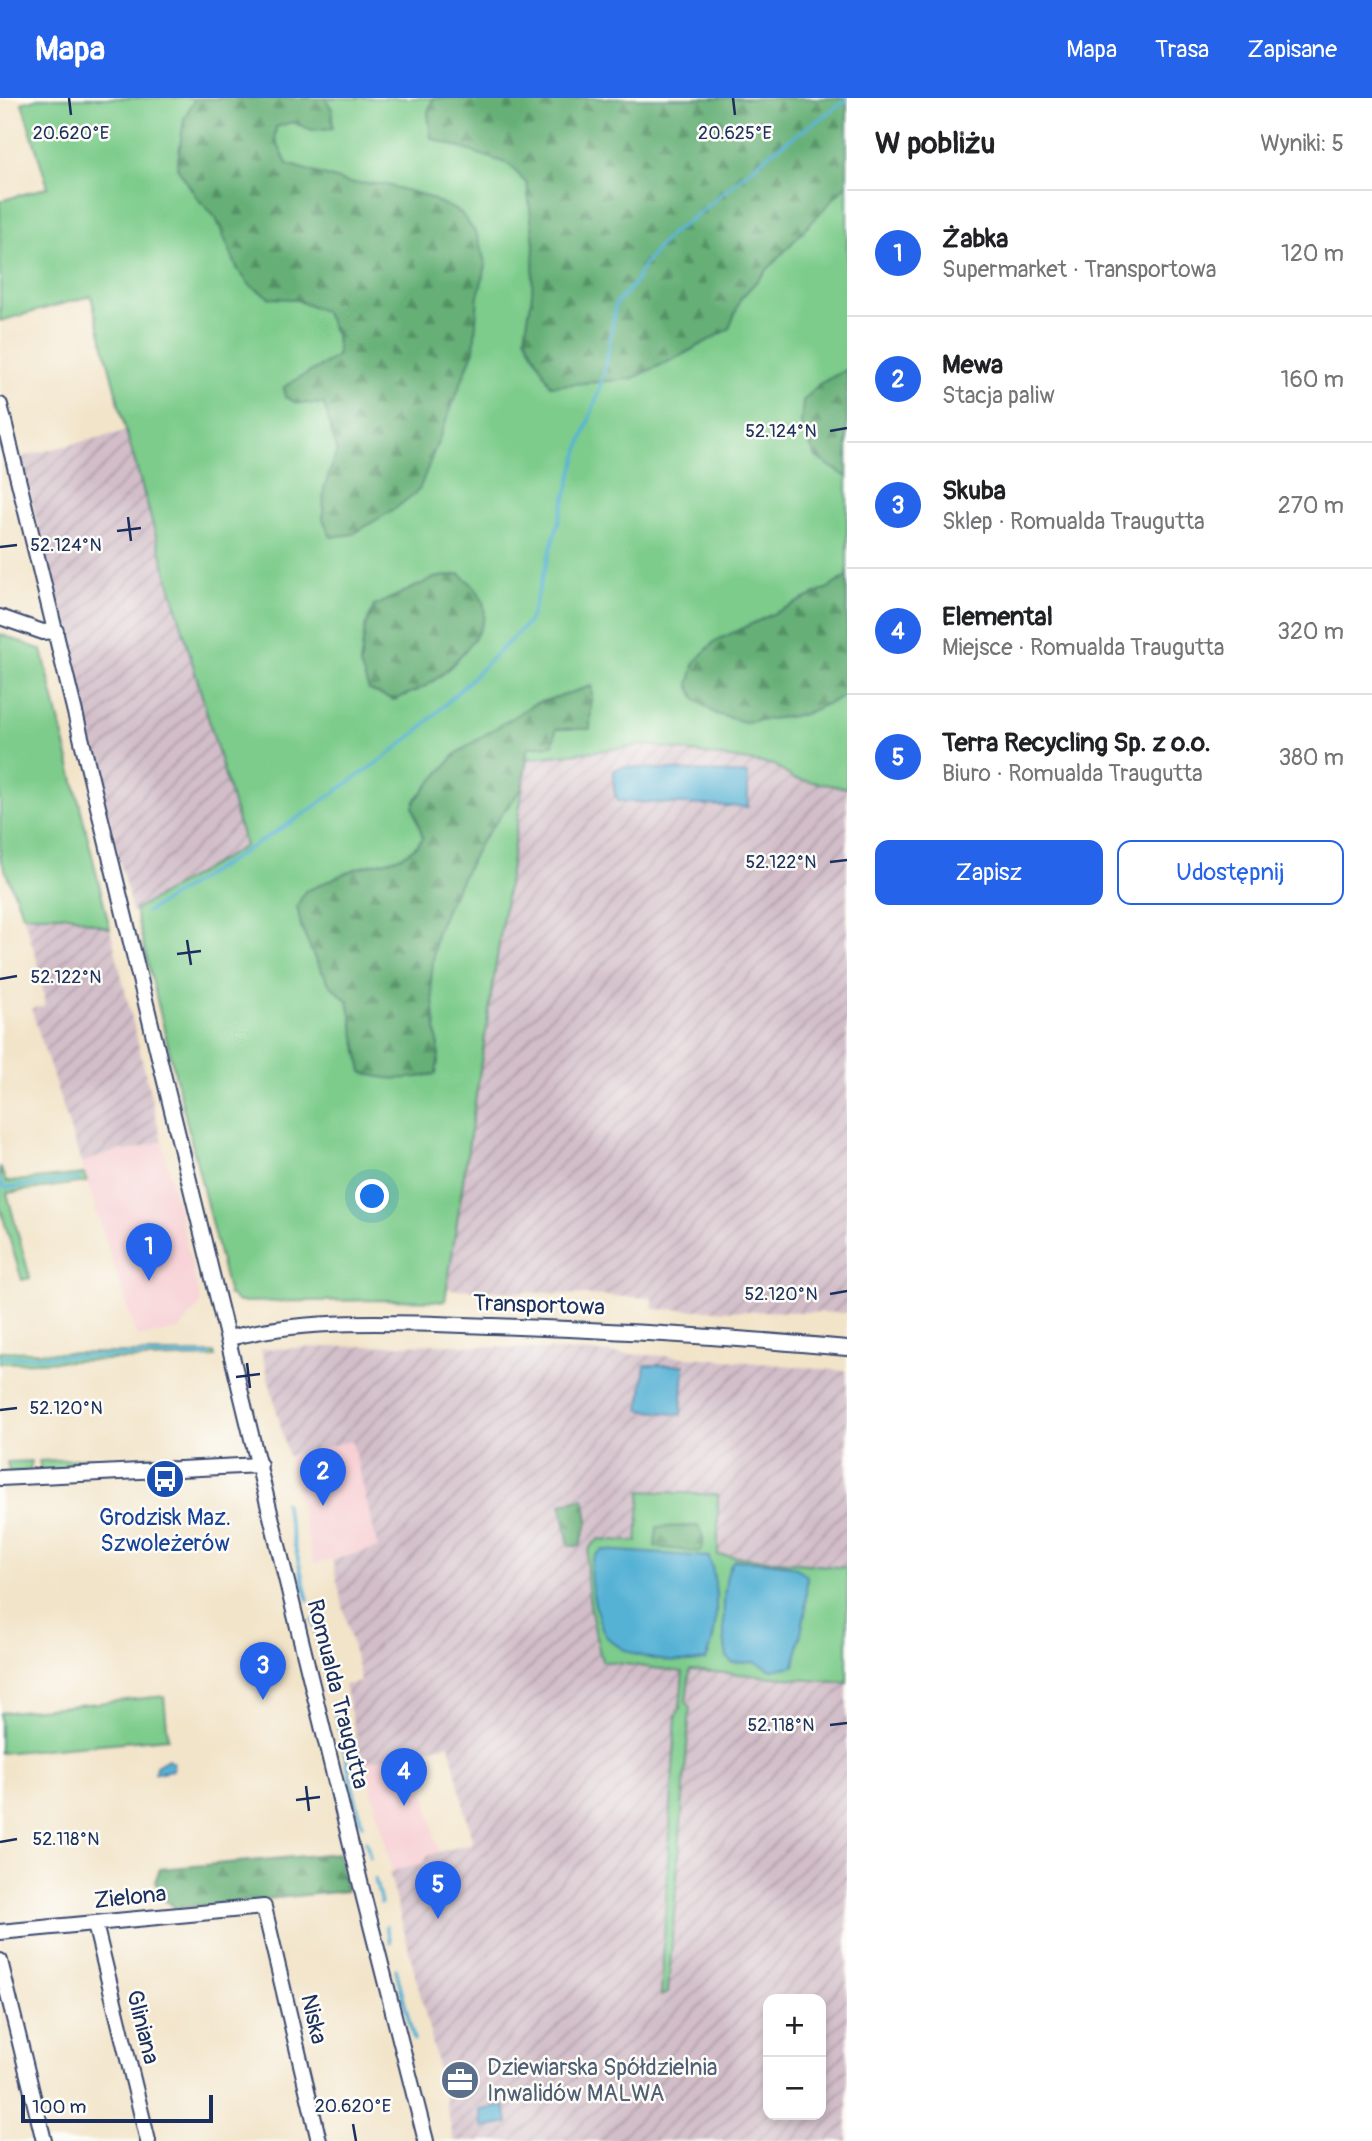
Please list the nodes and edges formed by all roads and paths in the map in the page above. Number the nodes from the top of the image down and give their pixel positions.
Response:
1 (0, 405) edge
2 (0, 617) edge
3 (56, 631) junction
4 (229, 1338) junction
5 (847, 1348) edge
6 (260, 1465) junction
7 (0, 1478) edge
8 (264, 1907) joint
9 (94, 1924) junction
10 (0, 1932) edge
11 (0, 1961) edge
12 (44, 2141) edge
13 (148, 2141) edge
14 (319, 2141) edge
15 (426, 2141) edge

1 - 3 street, Romualda Traugutta
2 - 3 street
3 - 4 street, Romualda Traugutta
4 - 5 street, Transportowa
4 - 6 street, Romualda Traugutta
6 - 7 street
6 - 15 street, Romualda Traugutta
8 - 9 street, Zielona
8 - 14 street, Niska
9 - 10 street, Zielona
9 - 13 street, Gliniana
11 - 12 street

